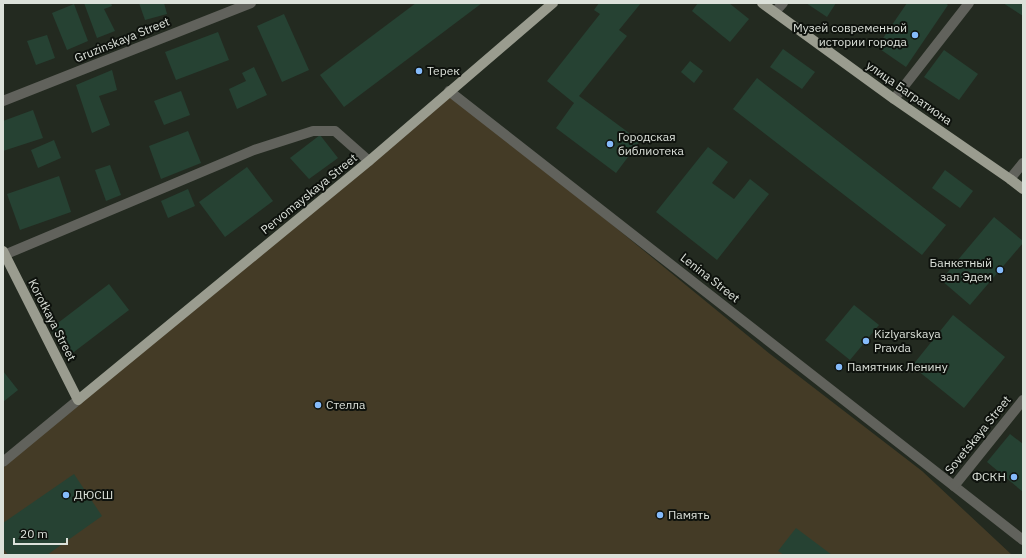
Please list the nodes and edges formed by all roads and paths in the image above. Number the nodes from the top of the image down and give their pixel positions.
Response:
1 (251, 3) edge
2 (552, 3) edge
3 (762, 3) edge
4 (783, 3) edge
5 (969, 3) edge
6 (776, 12) junction
7 (449, 91) junction
8 (894, 100) junction
9 (3, 101) edge
10 (369, 161) junction
11 (1023, 163) edge
12 (1010, 179) junction
13 (1023, 189) edge
14 (4, 253) edge
15 (78, 400) junction
16 (1023, 400) edge
17 (3, 462) edge
18 (954, 486) junction
19 (1023, 540) edge

1 - 9 street, Gruzinskaya Street
2 - 7 main road, Pervomayskaya Street
3 - 6 main road, улица Багратиона
4 - 6 street
5 - 8 street
6 - 8 main road, улица Багратиона
7 - 10 main road, Pervomayskaya Street
7 - 18 street, Lenina Street
8 - 12 main road, улица Багратиона
10 - 14 street
10 - 15 main road, Pervomayskaya Street
11 - 12 street
12 - 13 main road, улица Багратиона
14 - 15 main road, Korotkaya Street
15 - 17 street
16 - 18 street, Sovetskaya Street
18 - 19 street, Lenina Street

